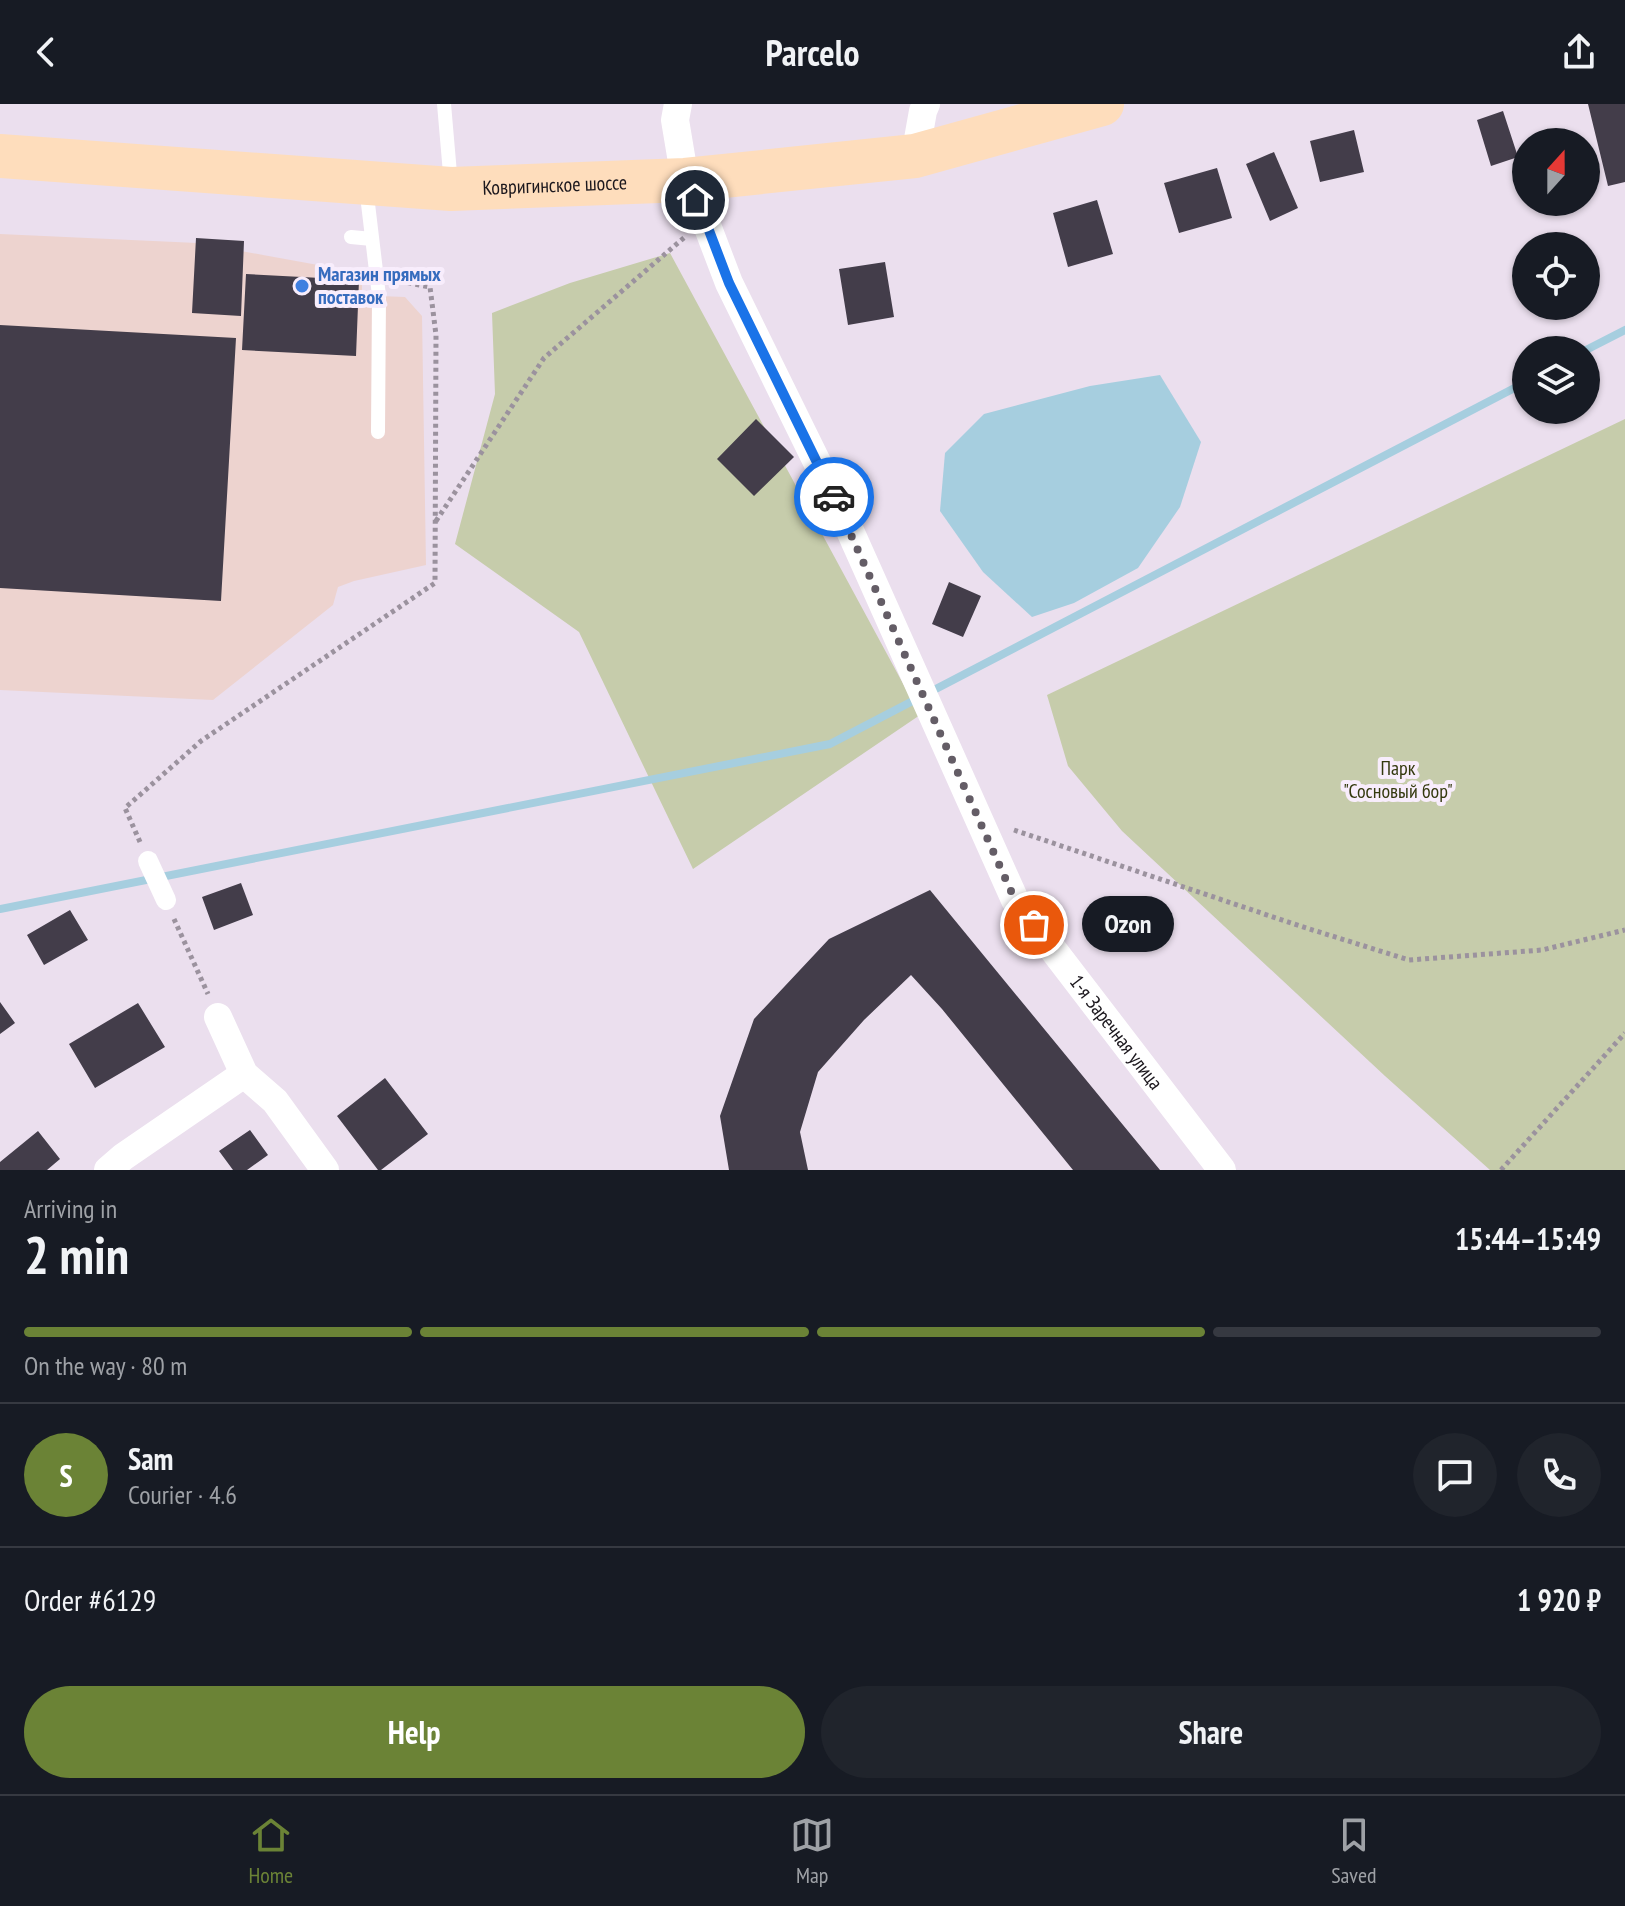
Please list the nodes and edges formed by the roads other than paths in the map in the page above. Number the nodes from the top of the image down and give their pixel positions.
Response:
1 (444, 104) edge
2 (678, 104) edge
3 (926, 104) edge
4 (1102, 104) edge
5 (0, 156) edge
6 (915, 156) junction
7 (685, 180) junction
8 (366, 183) junction
9 (451, 189) junction
10 (351, 237) dead end
11 (372, 239) junction
12 (378, 432) dead end
13 (148, 861) road end
14 (166, 900) road end
15 (218, 1017) road end
16 (244, 1074) junction
17 (108, 1170) edge
18 (325, 1170) edge
19 (1222, 1170) edge

1 - 9 lane
2 - 7 street, 1-я Заречная улица
3 - 6 street
4 - 6 main road, Ковригинское шоссе
5 - 8 main road, Ковригинское шоссе
6 - 7 main road, Ковригинское шоссе
7 - 9 main road, Ковригинское шоссе
7 - 19 street, 1-я Заречная улица
8 - 9 main road, Ковригинское шоссе
8 - 11 lane
10 - 11 lane
11 - 12 lane
13 - 14 street
15 - 16 street
16 - 17 street
16 - 18 street

